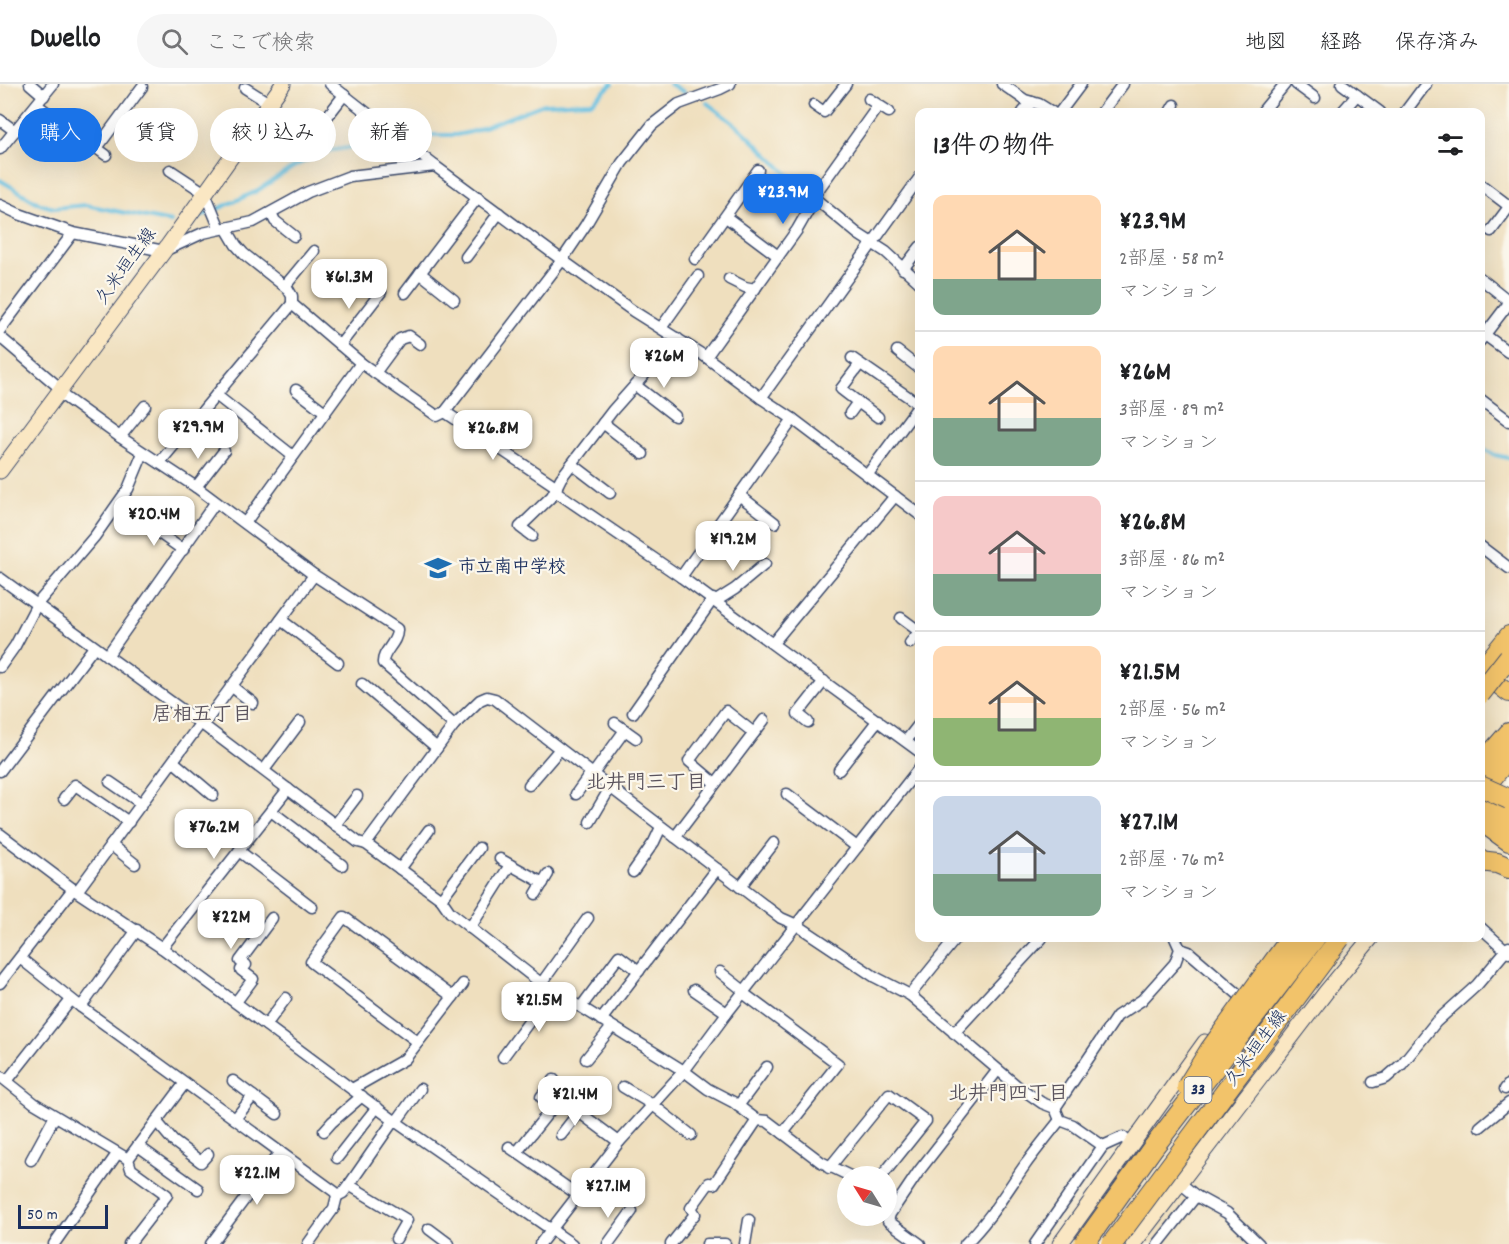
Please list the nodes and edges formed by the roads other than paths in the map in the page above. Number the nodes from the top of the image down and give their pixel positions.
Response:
1 (30, 84) edge
2 (53, 84) edge
3 (283, 84) edge
4 (330, 84) edge
5 (730, 84) edge
6 (846, 84) edge
7 (1002, 84) edge
8 (1081, 84) edge
9 (1123, 84) edge
10 (1285, 84) edge
11 (1296, 84) edge
12 (1342, 84) edge
13 (1426, 84) edge
14 (142, 87) dead end
15 (244, 88) dead end
16 (344, 94) junction
17 (1357, 95) junction
18 (1315, 98) dead end
19 (40, 100) junction
20 (269, 103) junction
21 (814, 105) dead end
22 (1034, 106) edge
23 (334, 108) edge
24 (1063, 108) edge
25 (1105, 108) edge
26 (1265, 108) edge
27 (1346, 108) edge
28 (1375, 108) edge
29 (1408, 108) edge
30 (889, 112) dead end
31 (0, 120) edge
32 (15, 131) junction
33 (0, 149) edge
34 (435, 166) junction
35 (170, 170) dead end
36 (758, 170) dead end
37 (915, 184) edge
38 (1485, 188) edge
39 (478, 197) junction
40 (813, 197) junction
41 (210, 205) junction
42 (1509, 207) edge
43 (2, 210) edge
44 (271, 213) junction
45 (500, 213) junction
46 (726, 217) junction
47 (223, 229) junction
48 (1491, 231) dead end
49 (73, 232) junction
50 (294, 236) dead end
51 (872, 243) junction
52 (164, 251) junction
53 (314, 251) dead end
54 (915, 253) edge
55 (466, 256) dead end
56 (778, 256) junction
57 (562, 260) junction
58 (695, 260) dead end
59 (903, 269) junction
60 (420, 273) junction
61 (698, 276) dead end
62 (729, 279) dead end
63 (915, 279) edge
64 (1485, 282) edge
65 (285, 286) junction
66 (755, 289) junction
67 (381, 292) dead end
68 (405, 293) dead end
69 (454, 300) dead end
70 (1509, 302) edge
71 (292, 304) junction
72 (661, 328) junction
73 (0, 330) edge
74 (1485, 335) edge
75 (0, 337) edge
76 (677, 338) junction
77 (1485, 339) edge
78 (420, 344) dead end
79 (340, 345) junction
80 (897, 351) dead end
81 (1508, 352) edge
82 (706, 357) junction
83 (361, 363) junction
84 (915, 365) edge
85 (375, 373) junction
86 (635, 385) junction
87 (296, 390) dead end
88 (60, 391) junction
89 (216, 395) junction
90 (761, 398) junction
91 (858, 402) junction
92 (915, 402) edge
93 (1485, 403) edge
94 (145, 406) dead end
95 (915, 410) edge
96 (325, 412) junction
97 (445, 412) junction
98 (850, 413) dead end
99 (675, 416) dead end
100 (878, 417) dead end
101 (793, 419) junction
102 (1509, 421) edge
103 (603, 423) junction
104 (120, 437) junction
105 (224, 451) dead end
106 (143, 453) junction
107 (643, 454) dead end
108 (293, 456) junction
109 (160, 462) junction
110 (572, 464) junction
111 (0, 471) edge
112 (868, 474) junction
113 (196, 487) junction
114 (556, 489) junction
115 (610, 493) dead end
116 (739, 495) junction
117 (895, 496) junction
118 (215, 503) junction
119 (915, 511) edge
120 (142, 521) dead end
121 (244, 523) junction
122 (776, 523) dead end
123 (532, 536) dead end
124 (183, 550) junction
125 (1485, 550) edge
126 (748, 563) dead end
127 (765, 564) dead end
128 (1509, 568) edge
129 (756, 572) junction
130 (315, 575) junction
131 (681, 577) junction
132 (0, 578) edge
133 (715, 600) junction
134 (37, 604) junction
135 (902, 618) dead end
136 (281, 620) junction
137 (915, 629) edge
138 (1509, 635) edge
139 (915, 637) edge
140 (773, 643) junction
141 (910, 643) dead end
142 (94, 647) junction
143 (107, 656) junction
144 (1509, 657) edge
145 (338, 663) dead end
146 (1485, 666) edge
147 (0, 667) edge
148 (1485, 674) edge
149 (824, 681) junction
150 (362, 684) dead end
151 (231, 686) junction
152 (1485, 688) edge
153 (636, 689) dead end
154 (1509, 693) edge
155 (645, 696) junction
156 (253, 703) dead end
157 (633, 713) dead end
158 (764, 720) dead end
159 (878, 720) junction
160 (300, 722) dead end
161 (808, 722) dead end
162 (615, 723) dead end
163 (202, 724) junction
164 (454, 725) junction
165 (915, 729) edge
166 (625, 730) junction
167 (754, 733) junction
168 (1509, 733) edge
169 (636, 738) dead end
170 (906, 741) junction
171 (437, 748) junction
172 (915, 748) edge
173 (560, 749) junction
174 (1509, 758) edge
175 (1485, 760) edge
176 (174, 762) junction
177 (264, 770) junction
178 (839, 770) dead end
179 (0, 771) edge
180 (592, 773) junction
181 (915, 773) edge
182 (110, 782) dead end
183 (716, 783) junction
184 (529, 785) dead end
185 (610, 788) junction
186 (1485, 788) edge
187 (288, 789) junction
188 (1485, 789) edge
189 (576, 794) dead end
190 (787, 794) dead end
191 (213, 795) dead end
192 (357, 796) dead end
193 (64, 799) dead end
194 (1509, 799) edge
195 (142, 804) junction
196 (1485, 807) edge
197 (271, 811) junction
198 (1509, 820) edge
199 (129, 822) junction
200 (590, 822) dead end
201 (1485, 824) edge
202 (335, 825) junction
203 (661, 827) junction
204 (429, 830) dead end
205 (0, 834) edge
206 (675, 837) junction
207 (1509, 842) edge
208 (774, 843) dead end
209 (366, 844) junction
210 (111, 845) junction
211 (857, 847) junction
212 (479, 849) dead end
213 (239, 851) junction
214 (1485, 862) edge
215 (135, 864) dead end
216 (342, 865) dead end
217 (1509, 867) edge
218 (400, 869) junction
219 (717, 869) junction
220 (1485, 869) edge
221 (633, 872) dead end
222 (1509, 879) edge
223 (741, 887) junction
224 (76, 890) junction
225 (536, 894) dead end
226 (441, 899) junction
227 (312, 907) dead end
228 (272, 918) dead end
229 (588, 918) dead end
230 (797, 925) junction
231 (470, 928) junction
232 (137, 930) junction
233 (1485, 931) edge
234 (953, 942) edge
235 (1038, 942) edge
236 (1177, 942) edge
237 (1277, 942) edge
238 (1286, 942) edge
239 (1288, 942) edge
240 (1312, 942) edge
241 (1337, 942) edge
242 (1353, 942) edge
243 (1368, 942) edge
244 (162, 948) junction
245 (1180, 949) junction
246 (1508, 950) edge
247 (20, 958) junction
248 (4, 970) edge
249 (639, 971) junction
250 (720, 972) dead end
251 (1337, 978) junction
252 (0, 983) edge
253 (463, 984) dead end
254 (541, 984) junction
255 (694, 990) dead end
256 (551, 992) junction
257 (743, 992) junction
258 (910, 995) junction
259 (1239, 995) junction
260 (453, 997) junction
261 (286, 998) dead end
262 (71, 1000) junction
263 (236, 1002) junction
264 (81, 1007) junction
265 (581, 1007) junction
266 (727, 1013) junction
267 (602, 1020) junction
268 (266, 1025) junction
269 (612, 1027) junction
270 (954, 1033) junction
271 (418, 1042) junction
272 (503, 1057) dead end
273 (586, 1059) dead end
274 (767, 1067) dead end
275 (684, 1071) junction
276 (997, 1071) junction
277 (3, 1079) edge
278 (234, 1081) dead end
279 (1373, 1082) dead end
280 (185, 1083) junction
281 (623, 1087) dead end
282 (352, 1089) junction
283 (420, 1089) dead end
284 (548, 1089) dead end
285 (253, 1096) junction
286 (362, 1096) junction
287 (560, 1098) junction
288 (1509, 1103) edge
289 (653, 1105) junction
290 (738, 1106) junction
291 (376, 1107) junction
292 (1055, 1108) junction
293 (579, 1112) junction
294 (277, 1114) dead end
295 (55, 1116) junction
296 (235, 1119) junction
297 (757, 1120) junction
298 (1060, 1120) junction
299 (156, 1121) junction
300 (395, 1121) junction
301 (1198, 1125) junction
302 (1480, 1126) dead end
303 (324, 1131) dead end
304 (783, 1133) junction
305 (561, 1135) dead end
306 (692, 1135) dead end
307 (619, 1142) junction
308 (1131, 1145) junction
309 (138, 1146) junction
310 (1103, 1146) junction
311 (1152, 1149) junction
312 (280, 1152) junction
313 (117, 1154) junction
314 (208, 1154) dead end
315 (337, 1158) dead end
316 (128, 1159) junction
317 (31, 1160) dead end
318 (890, 1166) edge
319 (829, 1168) junction
320 (837, 1171) edge
321 (1180, 1183) junction
322 (349, 1185) junction
323 (198, 1189) dead end
324 (578, 1195) junction
325 (337, 1196) junction
326 (1196, 1196) junction
327 (632, 1211) dead end
328 (749, 1220) dead end
329 (429, 1229) dead end
330 (552, 1230) junction
331 (396, 1239) dead end
332 (54, 1244) edge
333 (129, 1244) edge
334 (211, 1244) edge
335 (308, 1244) edge
336 (449, 1244) edge
337 (540, 1244) edge
338 (572, 1244) edge
339 (608, 1244) edge
340 (671, 1244) edge
341 (707, 1244) edge
342 (725, 1244) edge
343 (745, 1244) edge
344 (920, 1244) edge
345 (965, 1244) edge
346 (1035, 1244) edge
347 (1060, 1244) edge
348 (1084, 1244) edge
349 (1112, 1244) edge
350 (1133, 1244) edge
351 (1158, 1244) edge
352 (1259, 1244) edge

1 - 19 street
2 - 19 street
3 - 20 main road, 久米垣生線
4 - 16 street
5 - 57 street
6 - 21 street
7 - 22 street
8 - 24 street
9 - 25 street
10 - 26 street
11 - 18 street
12 - 17 street
13 - 29 street
14 - 19 street
15 - 20 street
16 - 23 street
16 - 34 street
17 - 27 street
17 - 28 street
19 - 32 street
20 - 41 main road, 久米垣生線
30 - 40 street
31 - 32 street
32 - 33 street
34 - 39 street
34 - 44 street
35 - 41 street
36 - 46 street
37 - 51 street
38 - 42 street
39 - 45 street
39 - 60 street
40 - 51 street
40 - 56 street
41 - 47 street
41 - 52 main road, 久米垣生線
42 - 48 street
43 - 49 street
44 - 47 street
44 - 50 street
45 - 55 street
45 - 57 street
46 - 56 street
46 - 58 street
47 - 52 street
47 - 65 street
49 - 52 street
49 - 73 street
51 - 59 street
51 - 90 street
52 - 88 main road, 久米垣生線
53 - 65 street
54 - 59 street
56 - 66 street
57 - 72 street
57 - 97 street
59 - 63 street
60 - 68 street
60 - 69 street
61 - 72 street
62 - 66 street
64 - 70 street
65 - 71 street
66 - 82 street
67 - 79 street
70 - 74 street
71 - 79 street
71 - 89 street
72 - 76 street
75 - 88 street
76 - 82 street
76 - 86 street
77 - 81 street
78 - 85 street
79 - 83 street
80 - 84 street
82 - 90 street
83 - 85 street
83 - 96 street
85 - 97 street
86 - 99 street
86 - 103 street
87 - 96 street
88 - 104 street
88 - 111 main road, 久米垣生線
89 - 108 street
89 - 109 street
90 - 101 street
91 - 92 street
91 - 98 street
91 - 100 street
93 - 102 street
94 - 104 street
95 - 112 street
96 - 108 street
97 - 114 street
101 - 112 street
101 - 116 street
103 - 107 street
103 - 110 street
104 - 106 street
105 - 113 street
106 - 109 street
106 - 134 street
108 - 121 street
109 - 113 street
110 - 114 street
110 - 115 street
112 - 117 street
113 - 118 street
114 - 123 street
114 - 131 street
116 - 122 street
116 - 131 street
117 - 119 street
117 - 140 street
118 - 121 street
118 - 124 street
120 - 124 street
121 - 130 street
124 - 143 street
125 - 128 street
126 - 129 street
127 - 129 street
129 - 133 street
130 - 136 street
130 - 164 street
131 - 133 street
132 - 134 street
133 - 140 street
133 - 155 street
134 - 142 street
134 - 147 street
135 - 137 street
136 - 145 street
136 - 151 street
138 - 146 highway
139 - 141 street
140 - 149 street
142 - 143 street
142 - 179 street
143 - 163 street
144 - 152 highway, bridge
148 - 154 highway
149 - 159 street
149 - 161 street
150 - 171 street
151 - 156 street
151 - 163 street
153 - 155 street
155 - 157 street
158 - 167 street
159 - 170 street
159 - 178 street
160 - 177 street
162 - 166 street
163 - 176 street
163 - 177 street
164 - 171 street
164 - 173 street
165 - 170 street
166 - 169 street
166 - 180 street
167 - 183 street
167 - 183 street
168 - 175 highway
170 - 172 street
171 - 209 street
173 - 180 street
173 - 184 street
174 - 188 highway
176 - 191 street
176 - 195 street
177 - 187 street
180 - 185 street
180 - 189 street
181 - 211 street
182 - 195 street
183 - 206 street
185 - 200 street
185 - 203 street
186 - 194 highway, bridge
187 - 197 street
187 - 202 street
190 - 211 street
192 - 202 street
193 - 199 street
195 - 199 street
196 - 198 highway
197 - 213 street
197 - 216 street
199 - 210 street
201 - 207 highway
202 - 209 street
203 - 206 street
203 - 221 street
204 - 218 street
205 - 224 street
206 - 219 street
208 - 223 street
209 - 218 street
210 - 215 street
210 - 224 street
211 - 230 street
212 - 226 street
213 - 227 street
213 - 244 street
214 - 217 highway
218 - 226 street
219 - 223 street
219 - 249 street
220 - 222 street
223 - 230 street
224 - 232 street
224 - 247 street
225 - 231 street
226 - 231 street
228 - 263 street
229 - 254 street
230 - 257 street
230 - 258 street
231 - 254 street
232 - 244 street
232 - 264 street
233 - 246 street
234 - 258 street
235 - 270 street
236 - 245 street
237 - 259 main road
238 - 251 main road
239 - 311 highway, bridge
240 - 311 highway, 33, bridge
241 - 301 highway, 33, bridge
242 - 301 highway, bridge
243 - 251 main road, 久米垣生線
244 - 263 street
245 - 259 street
245 - 292 street
246 - 279 street
247 - 248 street
247 - 262 street
248 - 252 street
249 - 265 street
249 - 267 street
250 - 257 street
251 - 321 main road, 久米垣生線
253 - 260 street
254 - 256 street
255 - 266 street
256 - 265 street
256 - 272 street
257 - 266 street
257 - 304 street
258 - 270 street
259 - 308 main road
260 - 271 street
260 - 271 street
261 - 268 street
262 - 264 street
262 - 277 street
263 - 268 street
264 - 280 street
265 - 267 street
266 - 275 street
267 - 269 street
268 - 282 street
269 - 273 street
269 - 275 street
270 - 276 street
271 - 282 street
274 - 290 street
275 - 289 street
275 - 290 street
276 - 292 street
276 - 344 street
277 - 295 street
278 - 285 street
280 - 296 street
280 - 299 street
281 - 289 street
282 - 286 street
283 - 300 street
284 - 287 street
285 - 294 street
285 - 296 street
286 - 291 street
286 - 303 street
287 - 293 street
287 - 324 street
288 - 302 street
289 - 306 street
289 - 307 street
290 - 297 street
291 - 300 street
291 - 315 street
292 - 298 street
293 - 305 street
293 - 307 street
295 - 313 street
295 - 317 street
296 - 312 street
297 - 304 street
297 - 340 street
298 - 310 street
298 - 345 street
299 - 309 street
299 - 314 street
300 - 322 street
300 - 330 street
301 - 349 highway, 33, bridge
304 - 319 street
307 - 324 street
308 - 310 street
308 - 321 main road
308 - 347 main road
309 - 316 street
309 - 323 street
310 - 346 street
311 - 348 highway, 33, bridge
312 - 325 street
312 - 334 street
313 - 316 street
313 - 332 street
316 - 333 street
318 - 319 street
319 - 320 street
321 - 326 street
321 - 350 main road, 久米垣生線
322 - 325 street
322 - 331 street
324 - 330 street
325 - 335 street
326 - 351 street
326 - 352 street
327 - 339 street
328 - 343 street
329 - 336 street
330 - 337 street
330 - 338 street
341 - 342 street

